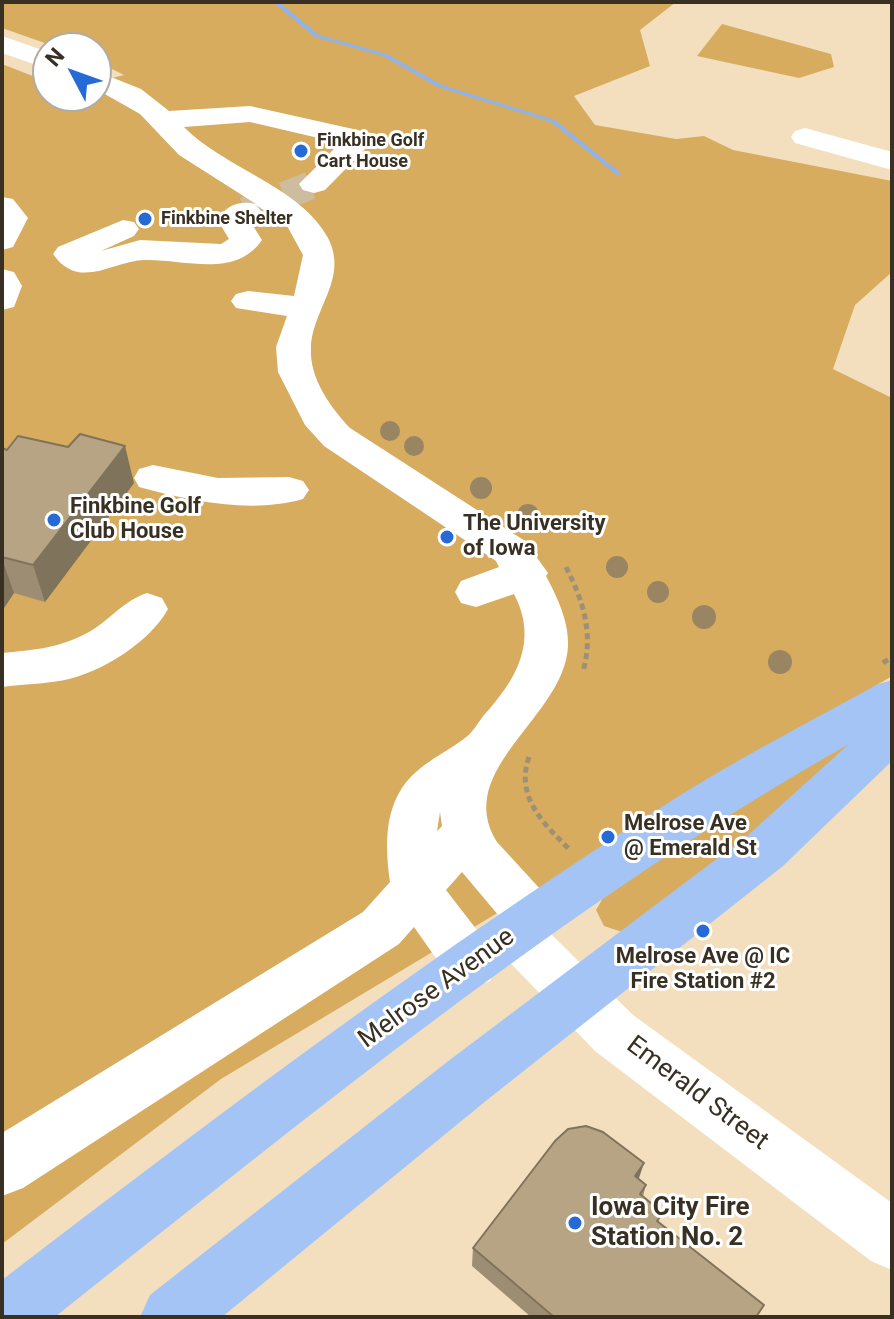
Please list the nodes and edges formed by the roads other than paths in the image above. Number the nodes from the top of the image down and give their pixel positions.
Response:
1 (2, 44) edge
2 (32, 55) edge
3 (112, 86) edge
4 (161, 120) junction
5 (805, 137) dead end
6 (892, 161) edge
7 (314, 184) tunnel mouth
8 (2, 206) edge
9 (245, 211) dead end
10 (123, 229) dead end
11 (2, 240) edge
12 (2, 279) edge
13 (2, 300) edge
14 (248, 301) dead end
15 (306, 308) junction
16 (153, 478) dead end
17 (289, 490) dead end
18 (543, 566) junction
19 (476, 592) dead end
20 (147, 609) dead end
21 (2, 670) edge
22 (892, 697) edge
23 (892, 732) edge
24 (482, 751) junction
25 (467, 832) junction
26 (416, 889) junction
27 (525, 926) junction
28 (471, 964) junction
29 (577, 997) junction
30 (2, 1167) edge
31 (892, 1240) edge
32 (5, 1317) edge
33 (172, 1317) edge

1 - 2 street
3 - 4 street
4 - 7 street
4 - 15 street
5 - 6 street
8 - 11 street
9 - 10 street
12 - 13 street
14 - 15 street
15 - 18 street
16 - 17 street
18 - 19 street
18 - 24 street
20 - 21 street
22 - 27 main road, Melrose Avenue
23 - 29 main road
24 - 25 street
24 - 26 street
25 - 26 street
25 - 27 street, Emerald Street
26 - 28 street
26 - 30 street
27 - 28 main road, Melrose Avenue
27 - 29 street, Emerald Street
28 - 32 main road, Melrose Avenue
29 - 31 street, Emerald Street
29 - 33 main road

